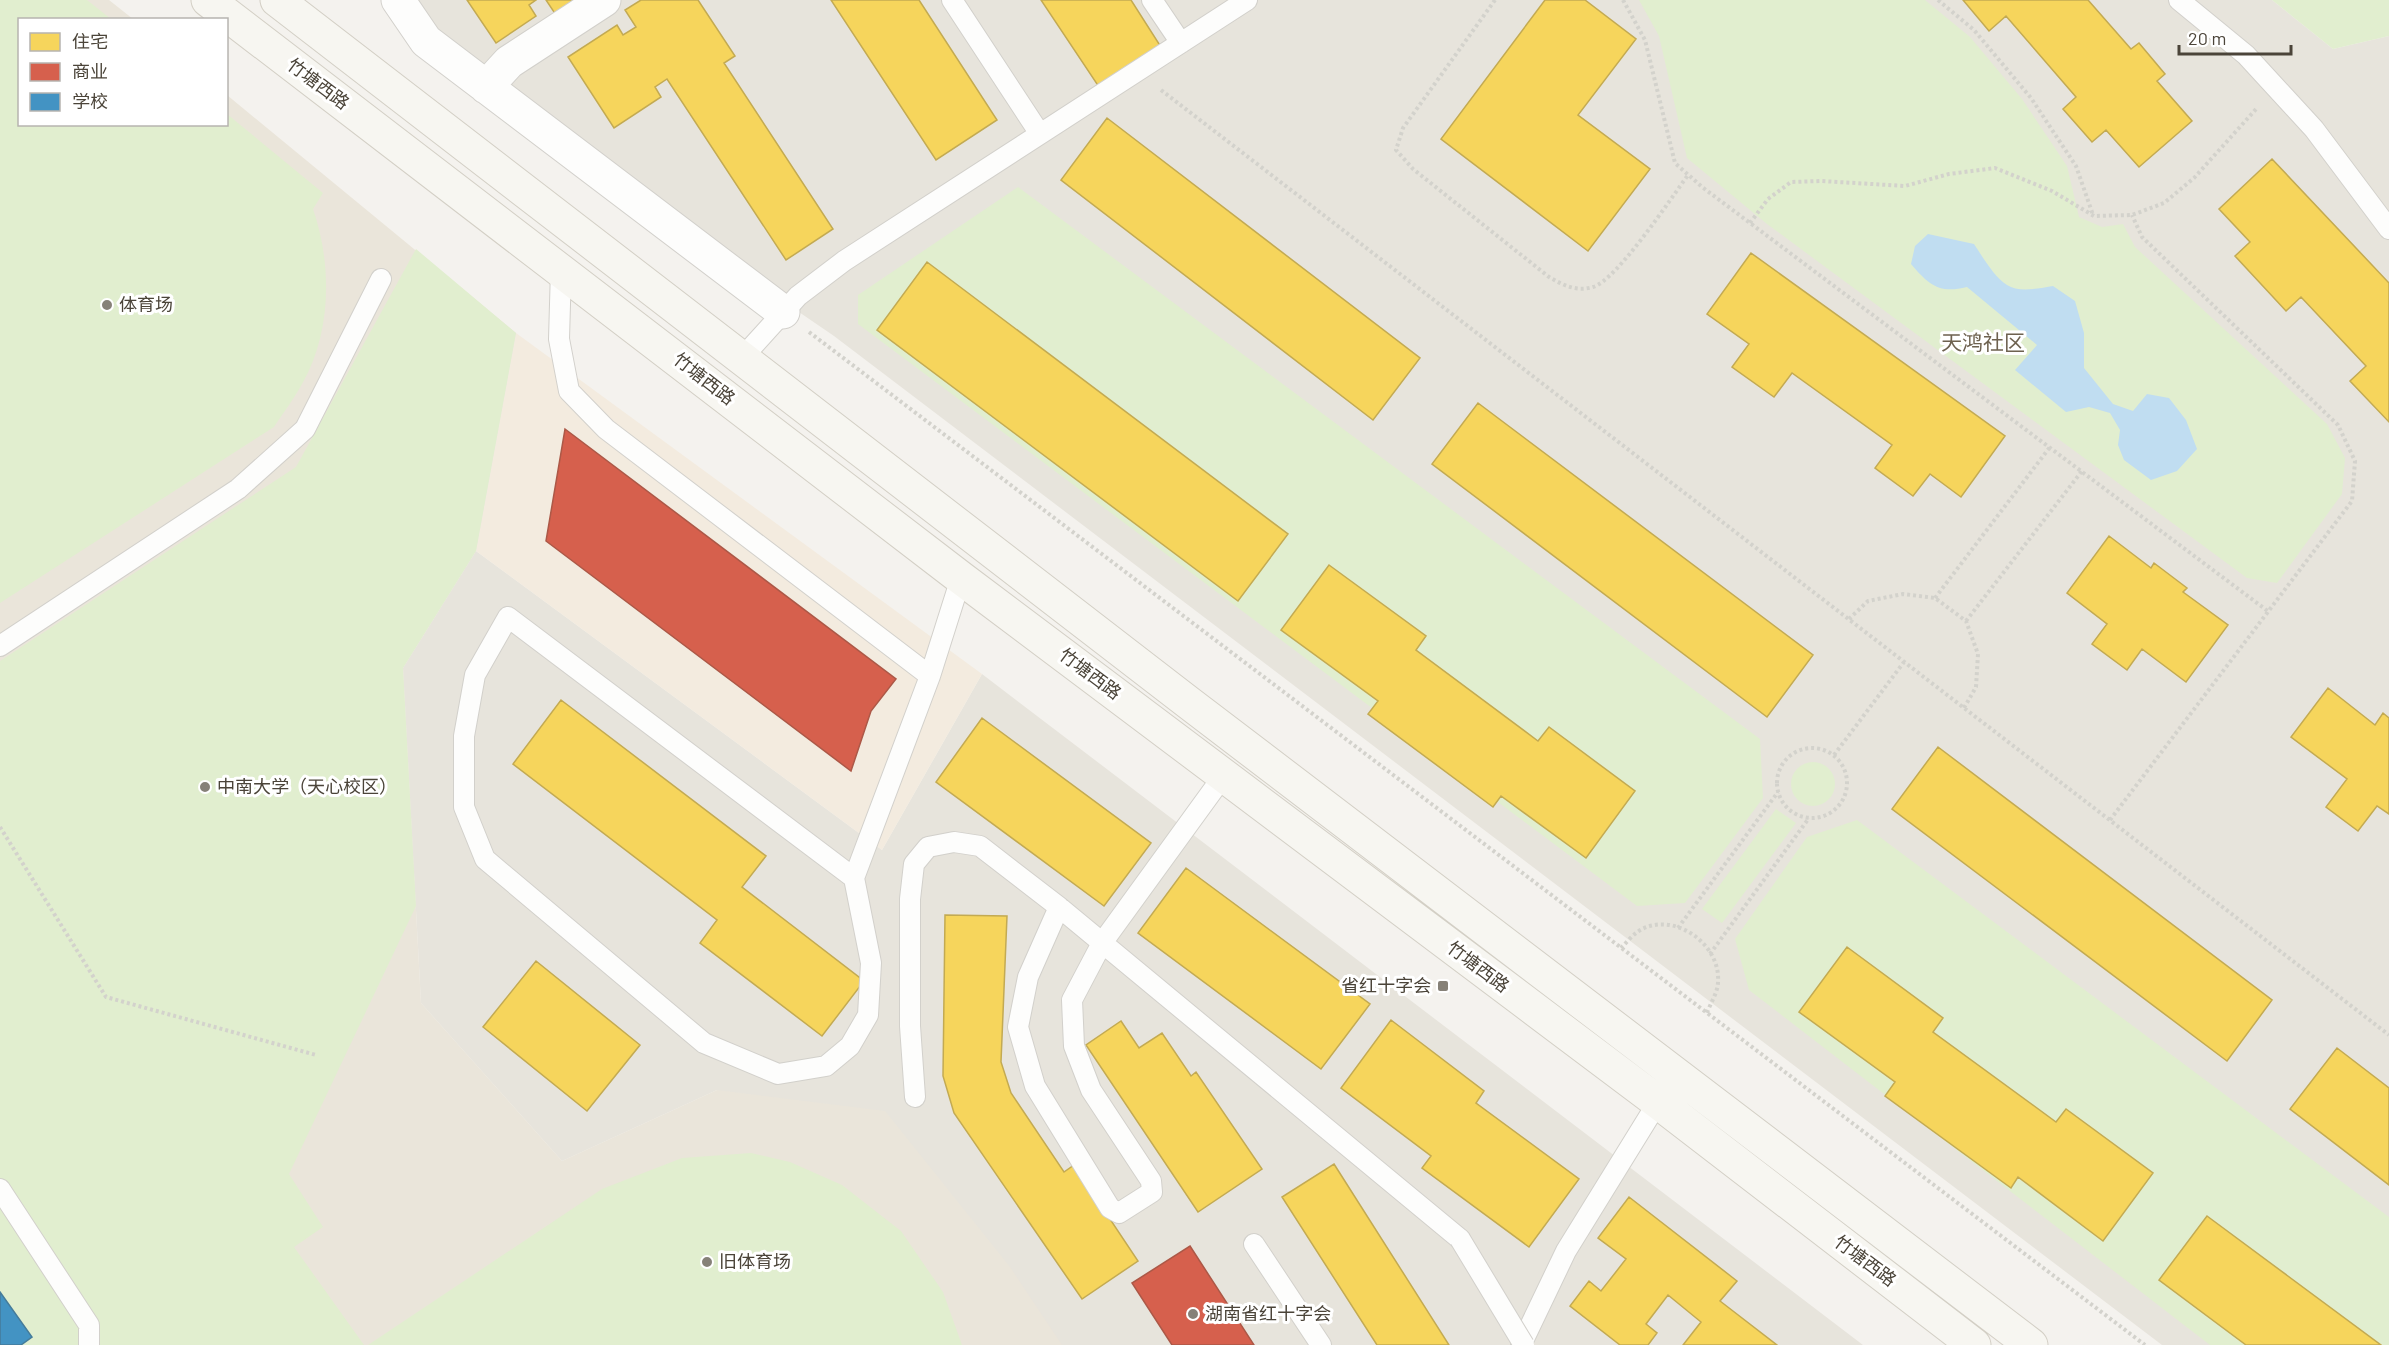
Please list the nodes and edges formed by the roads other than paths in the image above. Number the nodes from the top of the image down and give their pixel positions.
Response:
1 (208, 0) edge
2 (277, 0) edge
3 (398, 0) edge
4 (604, 0) edge
5 (952, 0) edge
6 (1152, 0) edge
7 (1247, 0) edge
8 (2179, 0) edge
9 (1181, 43) junction
10 (486, 87) junction
11 (1041, 134) junction
12 (2389, 229) edge
13 (561, 269) junction
14 (381, 279) dead end
15 (783, 312) junction
16 (741, 359) junction
17 (961, 578) junction
18 (0, 646) edge
19 (930, 676) junction
20 (1224, 775) junction
21 (854, 878) junction
22 (1059, 907) junction
23 (1102, 943) junction
24 (915, 1097) dead end
25 (1658, 1102) junction
26 (0, 1189) edge
27 (1254, 1244) dead end
28 (1972, 1344) edge
29 (90, 1345) edge
30 (1321, 1345) edge
31 (1522, 1345) edge
32 (2031, 1345) edge

1 - 13 main road, 竹塘西路
2 - 16 main road, 竹塘西路
3 - 10 street
4 - 10 street
5 - 11 lane
6 - 9 lane
7 - 9 lane
8 - 12 lane
9 - 11 lane
10 - 15 street
11 - 15 lane
13 - 17 main road, 竹塘西路
13 - 19 lane
14 - 18 lane
15 - 16 lane
16 - 32 main road, 竹塘西路
17 - 19 lane
17 - 20 main road, 竹塘西路
19 - 21 lane
20 - 23 lane
20 - 25 main road, 竹塘西路
21 - 21 lane
22 - 23 lane
22 - 23 lane
22 - 24 lane
23 - 31 lane, bridge
25 - 28 main road, 竹塘西路
25 - 31 lane
26 - 29 lane
27 - 30 lane

